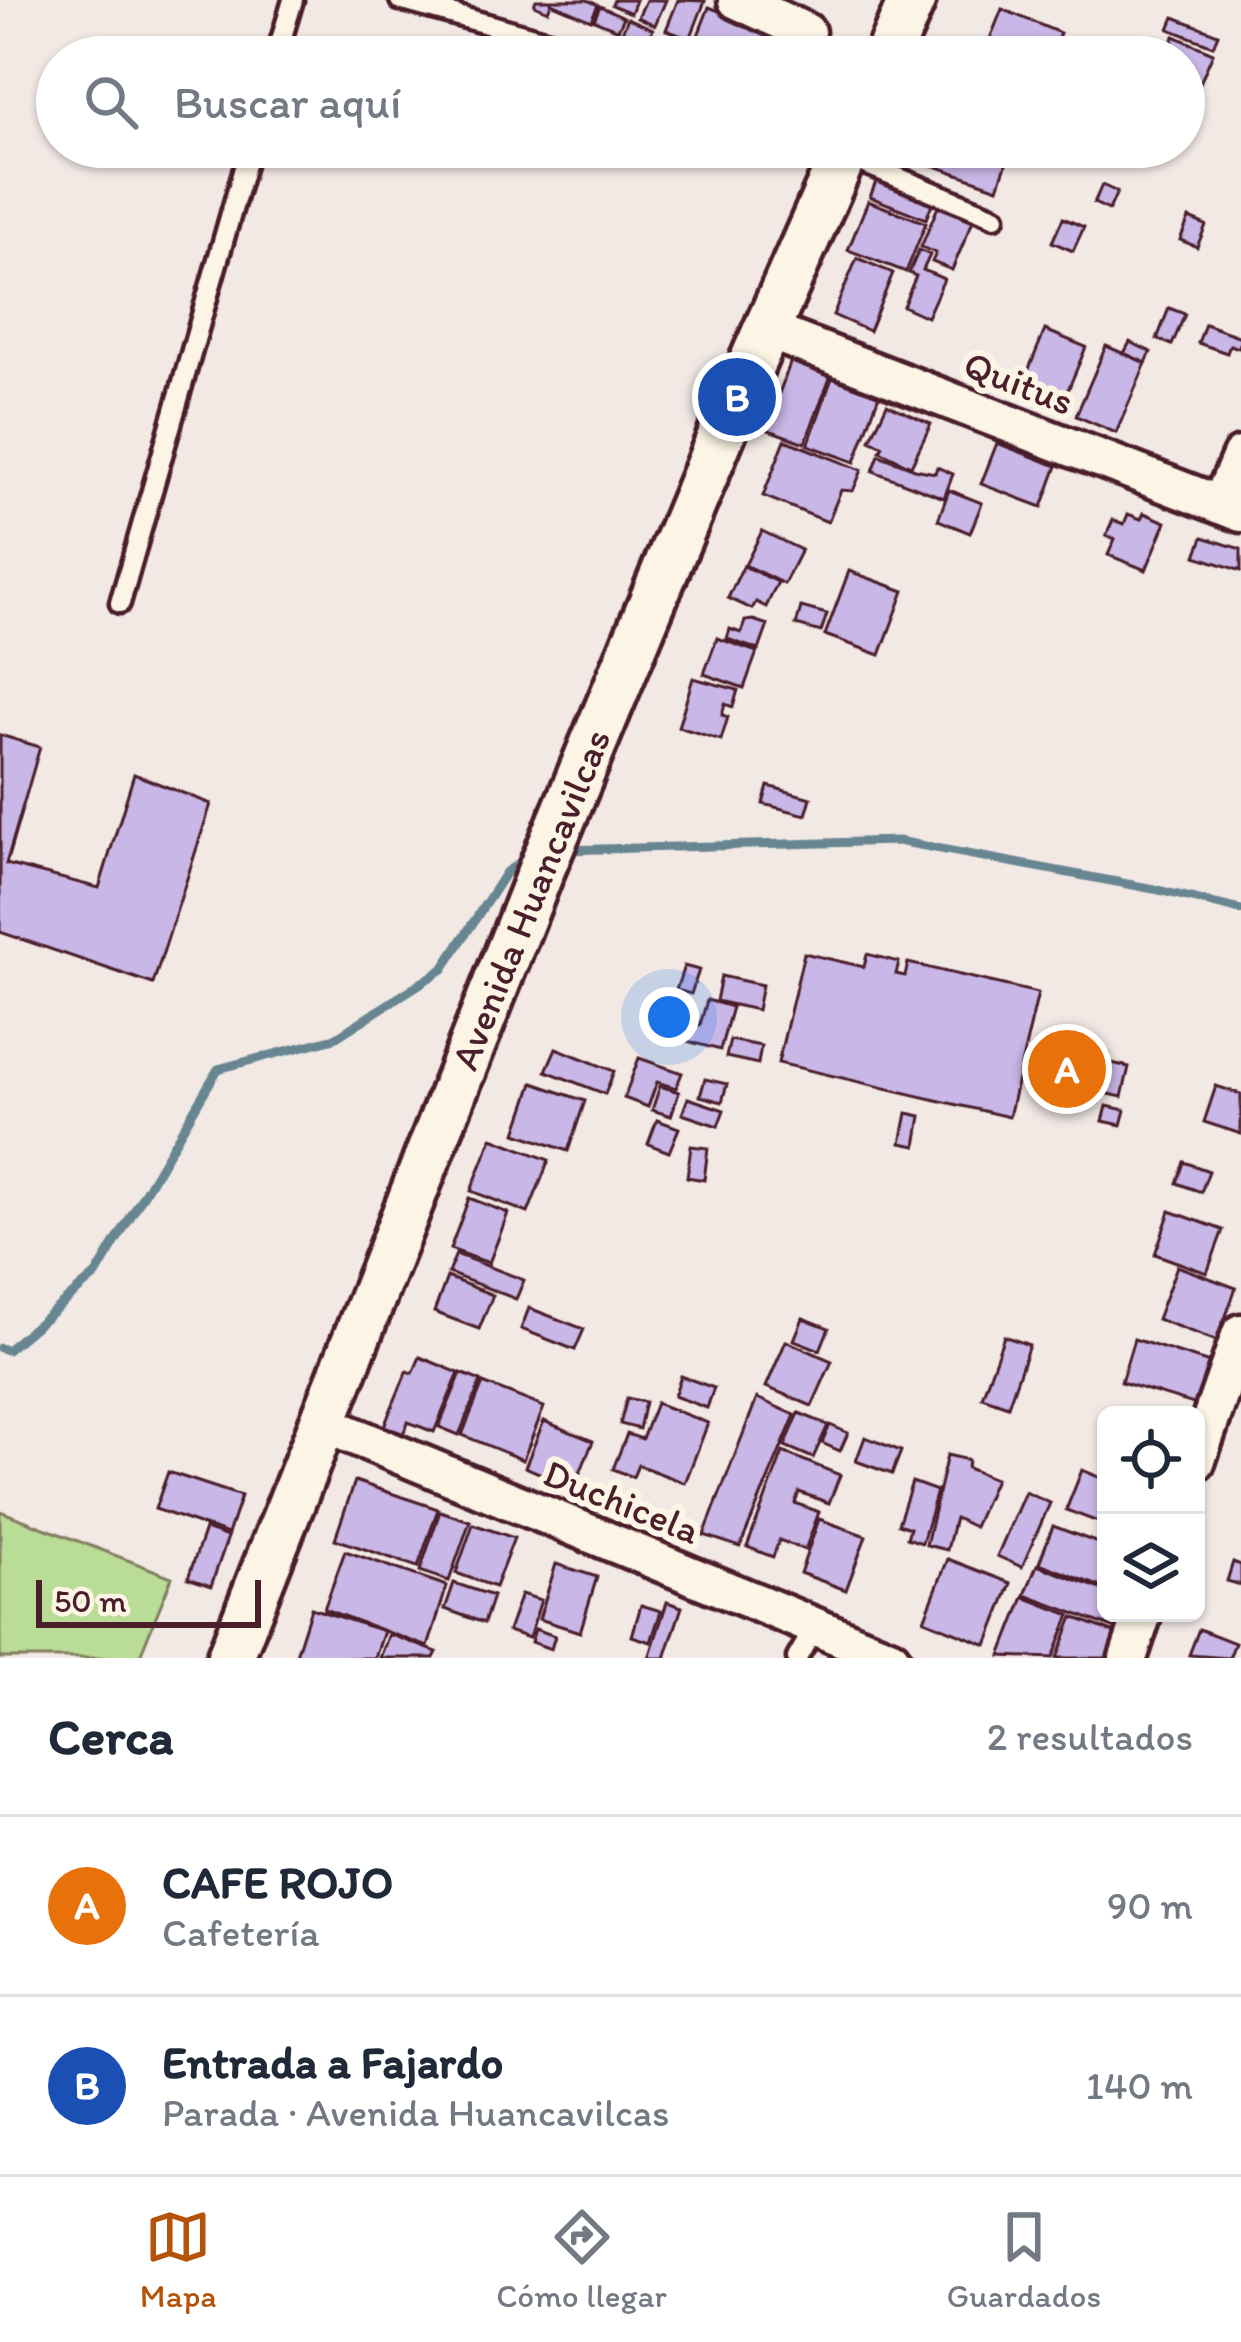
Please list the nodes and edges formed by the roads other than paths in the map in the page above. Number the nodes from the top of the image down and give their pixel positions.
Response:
1 (292, 0) edge
2 (400, 0) edge
3 (736, 0) edge
4 (912, 0) edge
5 (806, 32) dead end
6 (282, 36) edge
7 (530, 36) edge
8 (896, 36) edge
9 (244, 168) edge
10 (838, 168) edge
11 (883, 168) edge
12 (994, 217) dead end
13 (767, 330) junction
14 (1241, 456) edge
15 (1231, 509) edge
16 (120, 603) dead end
17 (1241, 1333) edge
18 (320, 1422) junction
19 (1205, 1436) edge
20 (1140, 1622) edge
21 (806, 1642) edge
22 (230, 1658) edge
23 (891, 1658) edge
24 (1128, 1658) edge

1 - 6 lane
2 - 7 lane
3 - 5 street
4 - 8 street
9 - 16 lane
10 - 13 street, Avenida Huancavilcas
11 - 12 lane
13 - 15 street, Quitus
13 - 18 street, Avenida Huancavilcas
14 - 15 street
17 - 19 street
18 - 21 street, Duchicela
18 - 22 street, Avenida Huancavilcas
20 - 24 street
21 - 23 street, Duchicela

